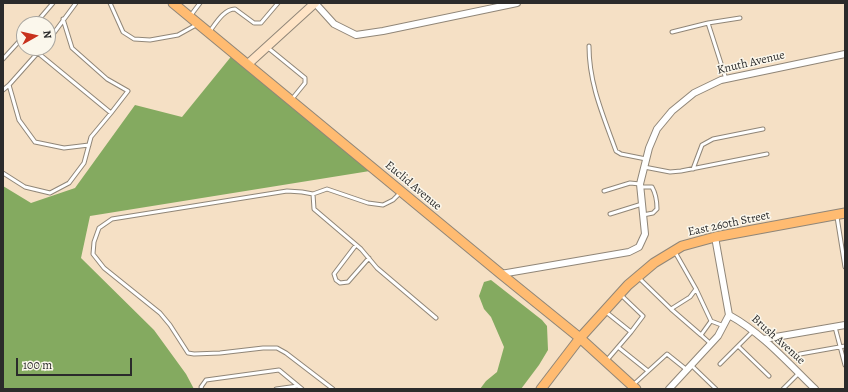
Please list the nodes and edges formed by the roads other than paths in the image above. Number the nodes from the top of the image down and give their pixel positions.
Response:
1 (53, 3) edge
2 (76, 3) edge
3 (110, 3) edge
4 (200, 3) edge
5 (278, 3) edge
6 (516, 3) edge
7 (312, 4) edge
8 (178, 5) edge
9 (42, 16) edge
10 (190, 17) junction
11 (740, 18) dead end
12 (63, 19) junction
13 (708, 23) junction
14 (198, 24) junction
15 (56, 29) edge
16 (209, 32) junction
17 (672, 32) dead end
18 (16, 45) edge
19 (589, 46) dead end
20 (267, 47) junction
21 (845, 54) edge
22 (35, 56) edge
23 (42, 56) edge
24 (3, 60) edge
25 (248, 64) junction
26 (726, 79) junction
27 (9, 85) junction
28 (3, 90) edge
29 (291, 100) junction
30 (111, 113) junction
31 (763, 129) dead end
32 (89, 145) junction
33 (767, 154) dead end
34 (646, 159) junction
35 (644, 167) junction
36 (693, 169) junction
37 (3, 173) edge
38 (640, 186) junction
39 (604, 191) dead end
40 (402, 192) junction
41 (313, 194) junction
42 (642, 204) junction
43 (610, 214) dead end
44 (841, 214) edge
45 (643, 216) junction
46 (715, 237) junction
47 (843, 241) edge
48 (356, 245) junction
49 (675, 251) junction
50 (369, 258) junction
51 (845, 267) edge
52 (500, 274) junction
53 (638, 276) junction
54 (696, 289) junction
55 (620, 294) junction
56 (671, 309) junction
57 (605, 311) junction
58 (729, 315) junction
59 (436, 318) dead end
60 (711, 321) junction
61 (845, 325) edge
62 (724, 326) junction
63 (835, 327) junction
64 (753, 331) junction
65 (631, 332) junction
66 (701, 334) junction
67 (580, 338) junction
68 (764, 339) junction
69 (711, 344) junction
70 (738, 346) junction
71 (845, 346) edge
72 (618, 347) junction
73 (841, 347) junction
74 (800, 354) dead end
75 (606, 361) junction
76 (720, 364) dead end
77 (845, 365) edge
78 (689, 367) junction
79 (648, 371) junction
80 (799, 373) junction
81 (770, 376) dead end
82 (298, 386) junction
83 (635, 387) edge
84 (713, 388) edge
85 (202, 389) edge
86 (276, 389) edge
87 (302, 389) edge
88 (333, 389) edge
89 (541, 389) edge
90 (669, 389) edge
91 (783, 389) edge
92 (815, 389) edge

1 - 9 lane
2 - 12 lane
3 - 14 lane
4 - 10 lane
5 - 16 lane
6 - 7 street
7 - 20 main road
8 - 10 main road, Euclid Avenue
10 - 14 main road, Euclid Avenue
11 - 13 lane
12 - 15 lane
12 - 30 lane
13 - 17 lane
13 - 26 lane
14 - 16 main road, Euclid Avenue
16 - 25 main road, Euclid Avenue
18 - 24 lane
19 - 34 lane
20 - 25 main road
20 - 29 lane
21 - 26 street, Knuth Avenue
22 - 27 lane
23 - 30 lane
25 - 29 main road, Euclid Avenue
26 - 34 street, Knuth Avenue
27 - 28 lane
27 - 32 lane
29 - 40 main road, Euclid Avenue
30 - 32 lane
31 - 36 lane
32 - 37 lane
33 - 36 lane
34 - 35 street, Knuth Avenue
35 - 36 lane
35 - 38 street, Knuth Avenue
38 - 39 lane
38 - 42 street, Knuth Avenue
38 - 45 lane
40 - 41 lane
40 - 52 main road, Euclid Avenue
41 - 48 lane
41 - 88 lane
42 - 43 lane
42 - 45 street, Knuth Avenue
44 - 46 main road, East 260th Street
44 - 47 lane
45 - 52 street, Knuth Avenue
46 - 49 main road, East 260th Street
46 - 58 street
47 - 51 lane
48 - 50 lane
48 - 50 lane
49 - 53 main road, East 260th Street
49 - 54 lane
50 - 59 lane
52 - 67 main road, Euclid Avenue
53 - 55 main road, East 260th Street
53 - 56 lane
54 - 56 lane
54 - 60 lane
55 - 57 main road, East 260th Street
55 - 65 lane
56 - 66 lane
57 - 65 lane
57 - 67 main road, East 260th Street
58 - 62 street
58 - 64 street, Brush Avenue
60 - 62 lane
60 - 66 lane
61 - 63 street
62 - 69 street
63 - 68 street
63 - 73 lane
64 - 68 street, Brush Avenue
64 - 70 lane
65 - 72 lane
66 - 69 lane
67 - 75 main road, Euclid Avenue
67 - 89 main road, East 260th Street
68 - 80 street, Brush Avenue
69 - 78 street
70 - 76 lane
70 - 81 lane
71 - 73 lane
72 - 75 lane
72 - 79 lane
73 - 74 lane
73 - 77 lane
75 - 83 main road, Euclid Avenue
78 - 79 lane
78 - 84 lane
78 - 90 street
79 - 83 lane
80 - 91 lane
80 - 92 street, Brush Avenue
82 - 85 lane
82 - 86 lane
82 - 87 lane

